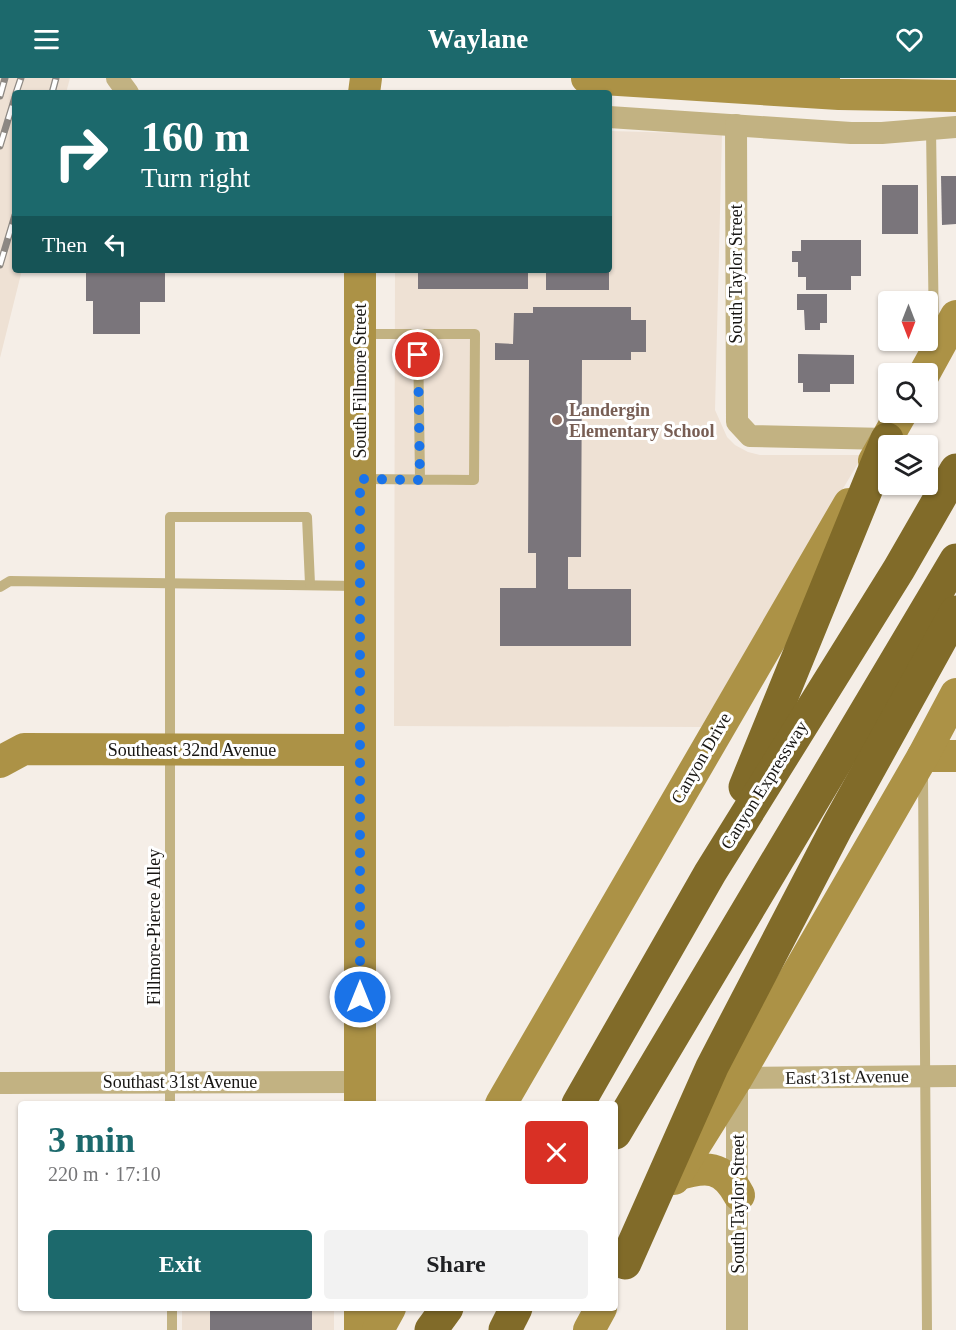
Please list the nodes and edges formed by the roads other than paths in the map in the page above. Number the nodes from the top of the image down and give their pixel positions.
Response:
1 (587, 78) edge
2 (956, 96) edge
3 (612, 117) edge
4 (736, 125) junction
5 (956, 127) edge
6 (931, 129) junction
7 (360, 273) edge
8 (956, 316) edge
9 (360, 334) junction
10 (417, 334) junction
11 (929, 363) edge
12 (930, 363) edge
13 (894, 425) edge
14 (956, 470) edge
15 (360, 479) junction
16 (420, 480) junction
17 (956, 560) edge
18 (170, 583) junction
19 (310, 584) junction
20 (360, 586) junction
21 (0, 587) edge
22 (956, 612) edge
23 (956, 694) edge
24 (171, 750) junction
25 (360, 750) junction
26 (12, 756) edge
27 (923, 756) junction
28 (956, 756) edge
29 (710, 873) junction
30 (926, 1076) junction
31 (956, 1076) edge
32 (737, 1078) junction
33 (0, 1083) edge
34 (170, 1093) edge
35 (361, 1098) edge
36 (503, 1101) edge
37 (580, 1101) edge
38 (618, 1128) edge
39 (676, 1175) junction
40 (739, 1195) junction
41 (620, 1272) edge
42 (172, 1311) edge
43 (360, 1311) edge
44 (388, 1311) edge
45 (445, 1311) edge
46 (459, 1311) edge
47 (514, 1311) edge
48 (599, 1311) edge
49 (172, 1330) edge
50 (360, 1330) edge
51 (378, 1330) edge
52 (431, 1330) edge
53 (449, 1330) edge
54 (505, 1330) edge
55 (589, 1330) edge
56 (737, 1330) edge
57 (927, 1330) edge

1 - 2 main road
3 - 4 street
4 - 6 street
4 - 13 street, South Taylor Street
5 - 6 street
6 - 11 lane
7 - 9 main road, South Fillmore Street
8 - 12 main road
9 - 10 lane
9 - 15 main road, South Fillmore Street
10 - 16 lane
10 - 16 lane
13 - 29 highway
13 - 36 main road, Canyon Drive
14 - 29 highway, Canyon Expressway
15 - 16 lane
15 - 20 main road, South Fillmore Street
17 - 38 highway
18 - 19 lane
18 - 19 lane, Fillmore-Pierce Alley
18 - 21 lane
18 - 24 lane, Fillmore-Pierce Alley
19 - 20 lane
20 - 25 main road, South Fillmore Street
22 - 41 highway
23 - 27 main road
24 - 25 main road, Southeast 32nd Avenue
24 - 26 main road, Southeast 32nd Avenue
24 - 34 lane, Fillmore-Pierce Alley
25 - 35 main road, South Fillmore Street
27 - 28 main road
27 - 30 lane
27 - 32 main road
29 - 37 highway, Canyon Expressway
30 - 31 street, East 31st Avenue
30 - 32 street, East 31st Avenue
30 - 57 lane
32 - 39 main road
32 - 40 street, South Taylor Street
33 - 34 street, Southast 31st Avenue
34 - 35 street, Southast 31st Avenue
39 - 40 main road
39 - 41 main road
40 - 56 street, South Taylor Street
42 - 49 lane
43 - 50 main road
44 - 51 main road
45 - 52 highway
46 - 53 highway
47 - 54 highway
48 - 55 main road

